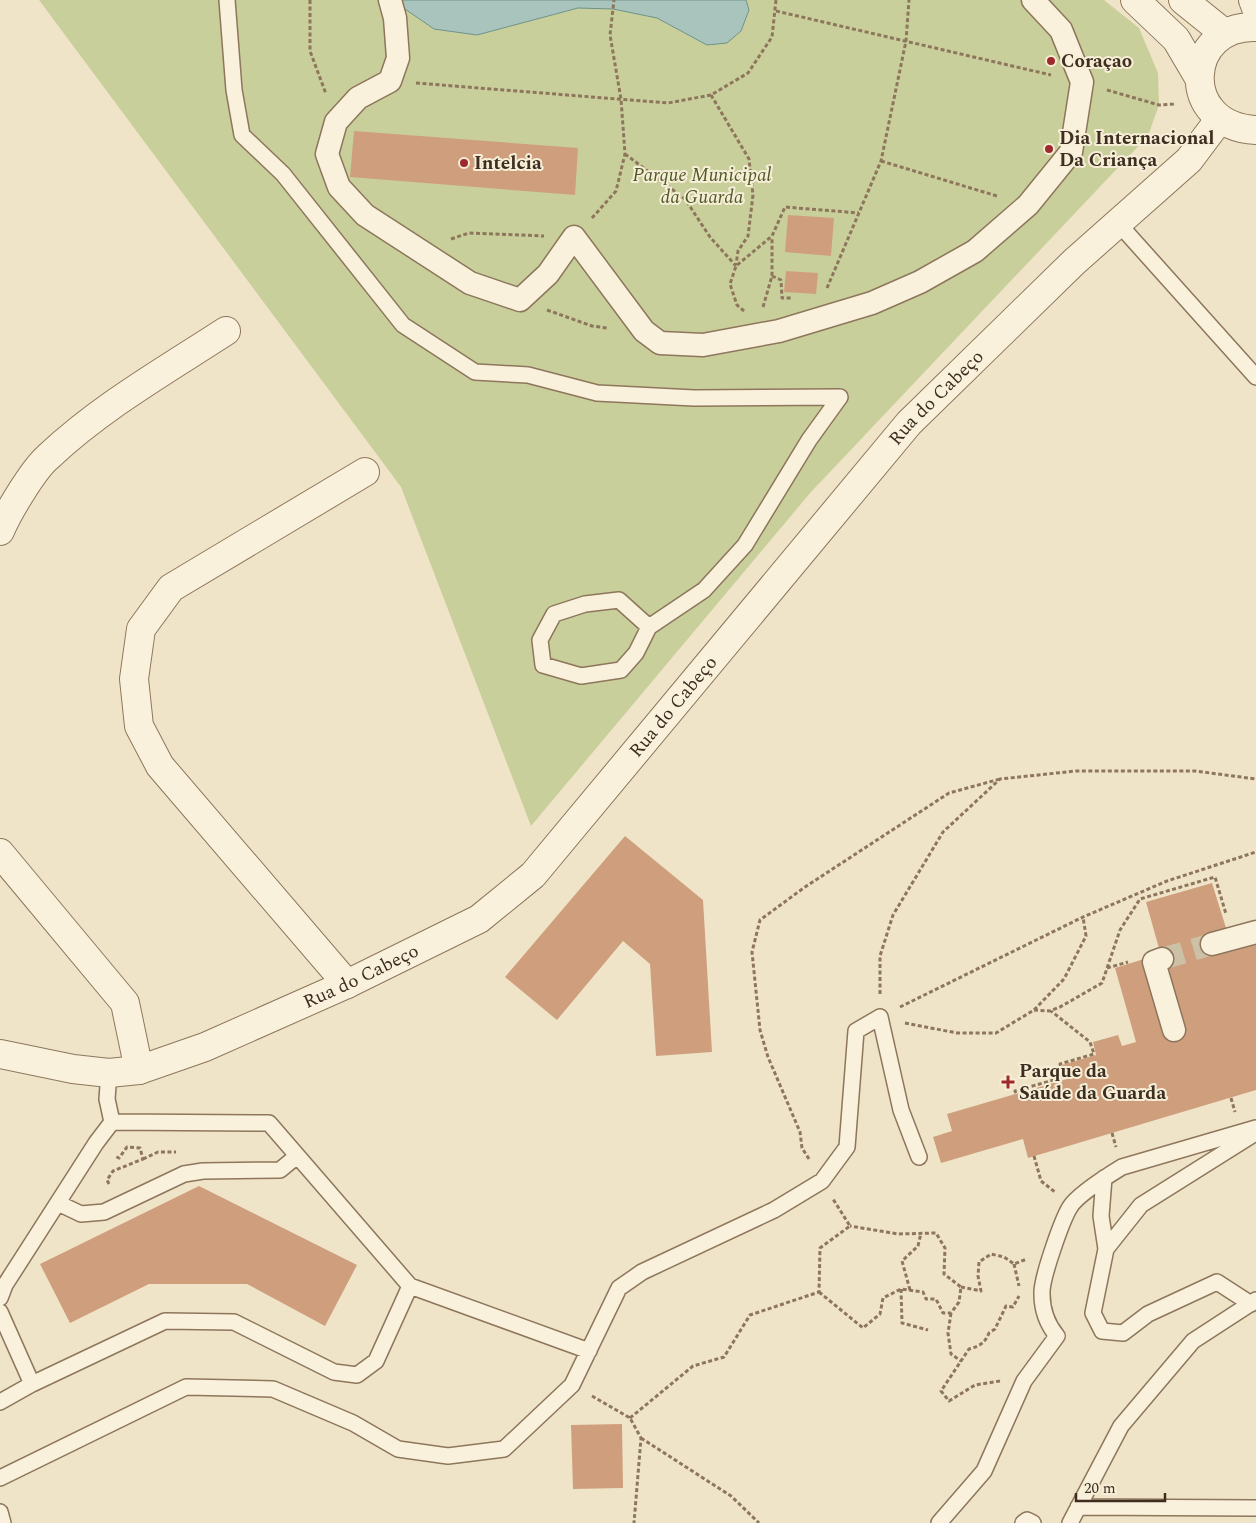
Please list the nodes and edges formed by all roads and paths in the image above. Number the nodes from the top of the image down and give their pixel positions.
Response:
1 (227, 0) edge
2 (310, 0) edge
3 (390, 0) edge
4 (614, 0) edge
5 (776, 0) edge
6 (909, 0) edge
7 (1033, 0) edge
8 (1135, 0) edge
9 (1183, 0) edge
10 (1213, 0) edge
11 (1253, 0) edge
12 (1256, 8) edge
13 (776, 11) junction
14 (1256, 27) edge
15 (1224, 33) junction
16 (906, 41) junction
17 (390, 81) junction
18 (1082, 82) junction
19 (710, 95) junction
20 (621, 99) junction
21 (1208, 100) junction
22 (336, 122) junction
23 (1256, 130) edge
24 (625, 154) junction
25 (881, 161) junction
26 (1028, 205) junction
27 (859, 213) junction
28 (1118, 223) junction
29 (772, 236) junction
30 (574, 237) junction
31 (420, 250) junction
32 (736, 266) junction
33 (772, 276) junction
34 (520, 300) junction
35 (822, 308) junction
36 (748, 326) junction
37 (226, 331) dead end
38 (644, 331) junction
39 (1256, 377) edge
40 (365, 472) dead end
41 (0, 531) edge
42 (649, 627) junction
43 (1000, 779) junction
44 (1256, 780) edge
45 (1256, 852) edge
46 (0, 853) edge
47 (1083, 917) junction
48 (1229, 924) dead end
49 (1256, 932) edge
50 (1212, 944) tunnel mouth
51 (1162, 959) dead end
52 (1129, 962) dead end
53 (1106, 968) junction
54 (347, 984) junction
55 (1034, 1010) junction
56 (1050, 1011) junction
57 (880, 1018) junction
58 (1174, 1030) dead end
59 (0, 1054) edge
60 (139, 1070) junction
61 (109, 1073) junction
62 (1016, 1093) dead end
63 (112, 1122) junction
64 (1256, 1128) edge
65 (1256, 1132) edge
66 (297, 1156) junction
67 (1034, 1156) dead end
68 (919, 1157) dead end
69 (1104, 1178) junction
70 (822, 1181) junction
71 (1042, 1181) dead end
72 (58, 1203) junction
73 (850, 1226) junction
74 (922, 1233) junction
75 (1056, 1240) junction
76 (1106, 1249) junction
77 (1014, 1264) junction
78 (410, 1286) junction
79 (961, 1287) junction
80 (901, 1289) junction
81 (910, 1290) junction
82 (819, 1292) junction
83 (0, 1298) edge
84 (1253, 1302) edge
85 (0, 1312) edge
86 (951, 1314) junction
87 (928, 1330) dead end
88 (589, 1351) junction
89 (961, 1362) junction
90 (1024, 1381) junction
91 (32, 1384) junction
92 (572, 1384) junction
93 (0, 1402) edge
94 (630, 1418) junction
95 (641, 1438) junction
96 (0, 1478) edge
97 (1078, 1507) junction
98 (1256, 1508) edge
99 (0, 1512) edge
100 (3, 1523) edge
101 (634, 1523) edge
102 (759, 1523) edge
103 (939, 1523) edge
104 (1023, 1523) edge
105 (1033, 1523) edge
106 (1070, 1523) edge

1 - 42 lane
2 - 22 path
3 - 17 street
4 - 20 path
5 - 13 path
6 - 16 path
7 - 18 street
8 - 21 street
9 - 15 street
10 - 15 street
11 - 12 street
13 - 16 path
13 - 19 path
14 - 15 street
15 - 21 street
16 - 18 path
16 - 25 path
17 - 20 path
17 - 22 street
18 - 21 path
18 - 26 street
19 - 20 path
19 - 32 path
20 - 24 path
21 - 23 street
21 - 28 street, Rua do Cabeço
22 - 31 street
24 - 30 path
24 - 32 path
25 - 26 path
25 - 27 path
26 - 35 street
27 - 29 path
27 - 35 path
28 - 39 lane
28 - 54 street, Rua do Cabeço
29 - 32 path
29 - 33 path
30 - 31 path
30 - 34 street
30 - 38 street
31 - 34 street
32 - 36 path
33 - 35 path
33 - 36 path
34 - 38 path
35 - 36 street
36 - 38 street
37 - 41 street
40 - 54 street
42 - 42 lane
43 - 44 path
43 - 57 path
43 - 70 path
45 - 47 path
46 - 60 street
47 - 55 path
47 - 57 path
48 - 53 path
49 - 50 street
51 - 58 street
52 - 53 path
53 - 56 path
54 - 60 street, Rua do Cabeço
55 - 56 path
55 - 57 path
56 - 62 path
57 - 68 lane
57 - 70 lane
59 - 61 street, Rua do Cabeço
60 - 61 street, Rua do Cabeço
61 - 63 lane
63 - 66 lane
63 - 72 lane
64 - 69 lane
65 - 76 lane
66 - 72 lane
66 - 78 lane
67 - 71 path
69 - 75 lane
69 - 76 lane
70 - 73 path
70 - 88 lane
72 - 83 lane
73 - 74 path
73 - 82 path
74 - 79 path
74 - 81 path
75 - 77 path
75 - 90 lane
76 - 84 lane
77 - 79 path
77 - 89 path
78 - 88 lane
78 - 91 lane
79 - 86 path
80 - 81 path
80 - 82 path
80 - 87 path
81 - 86 path
82 - 94 path
84 - 97 lane
85 - 91 lane
86 - 89 path
88 - 92 lane
89 - 90 path
90 - 103 lane
91 - 93 lane
92 - 94 path
92 - 96 lane
94 - 95 path
95 - 101 path
95 - 102 path
97 - 98 lane
97 - 106 lane
99 - 100 lane
104 - 105 lane

